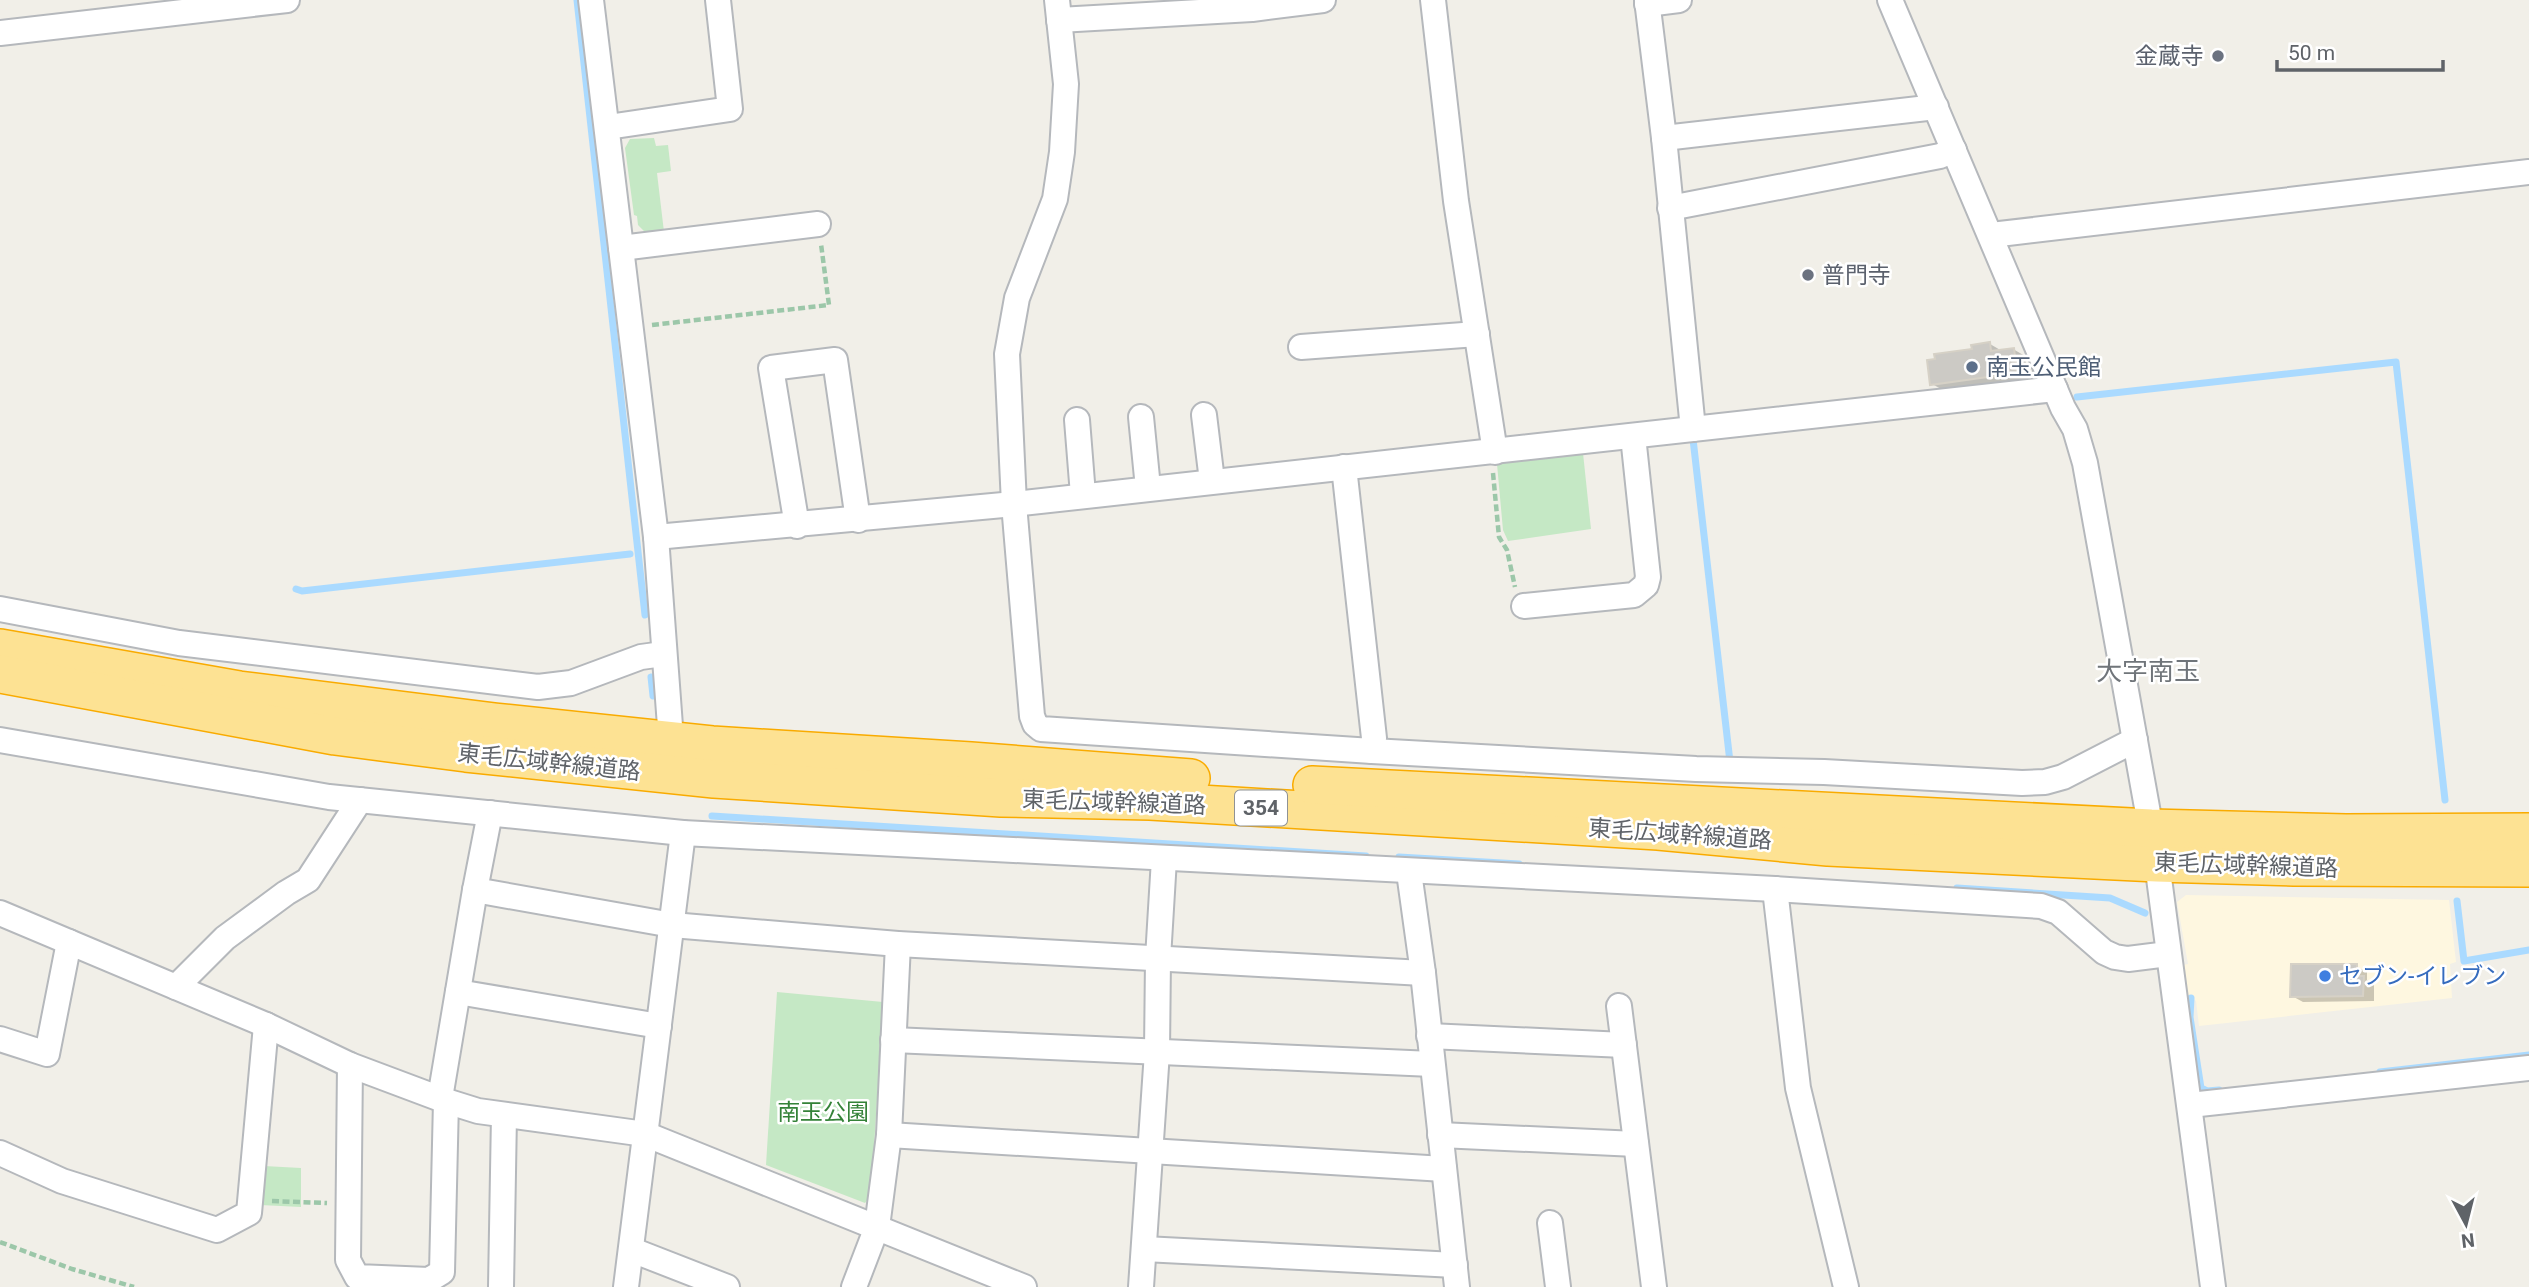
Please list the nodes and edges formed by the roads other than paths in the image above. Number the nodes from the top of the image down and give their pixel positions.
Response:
1 (287, 0) edge
2 (591, 0) edge
3 (718, 0) edge
4 (1323, 0) edge
5 (1433, 0) edge
6 (1679, 0) edge
7 (1891, 0) edge
8 (1647, 2) edge
9 (1058, 10) edge
10 (0, 33) edge
11 (1936, 107) junction
12 (608, 127) junction
13 (1664, 138) junction
14 (1954, 150) junction
15 (2529, 172) edge
16 (1670, 208) junction
17 (818, 224) road end
18 (1991, 235) junction
19 (621, 248) junction
20 (1477, 334) junction
21 (1301, 347) dead end
22 (2055, 389) junction
23 (1204, 415) dead end
24 (1141, 417) dead end
25 (1077, 420) dead end
26 (1692, 429) junction
27 (1633, 436) junction
28 (1495, 452) junction
29 (1344, 467) junction
30 (1212, 481) junction
31 (1148, 488) junction
32 (1083, 495) junction
33 (1014, 504) junction
34 (858, 520) junction
35 (797, 526) junction
36 (656, 537) junction
37 (1524, 606) road end
38 (0, 609) edge
39 (0, 648) edge
40 (663, 654) junction
41 (0, 674) edge
42 (0, 740) edge
43 (2135, 740) junction
44 (1372, 751) junction
45 (672, 757) junction
46 (360, 800) junction
47 (490, 813) junction
48 (2529, 832) edge
49 (684, 833) junction
50 (2154, 846) junction
51 (1164, 859) junction
52 (2529, 868) edge
53 (1409, 872) junction
54 (1775, 889) junction
55 (474, 890) junction
56 (0, 913) edge
57 (672, 925) junction
58 (69, 942) junction
59 (898, 944) junction
60 (2168, 954) junction
61 (1158, 958) junction
62 (1423, 973) junction
63 (176, 987) junction
64 (458, 992) junction
65 (1619, 1006) dead end
66 (266, 1025) junction
67 (659, 1026) junction
68 (1429, 1036) junction
69 (0, 1039) edge
70 (893, 1040) junction
71 (1624, 1045) junction
72 (1157, 1052) junction
73 (1432, 1064) junction
74 (350, 1065) junction
75 (2529, 1068) edge
76 (443, 1100) junction
77 (2190, 1105) junction
78 (504, 1115) junction
79 (645, 1134) junction
80 (889, 1135) junction
81 (1440, 1135) junction
82 (1636, 1144) junction
83 (1151, 1151) junction
84 (0, 1153) edge
85 (1444, 1169) junction
86 (1549, 1223) dead end
87 (877, 1227) junction
88 (1144, 1249) junction
89 (632, 1250) junction
90 (1456, 1276) edge
91 (501, 1287) edge
92 (626, 1287) edge
93 (727, 1287) edge
94 (854, 1287) edge
95 (1024, 1287) edge
96 (1141, 1287) edge
97 (1558, 1287) edge
98 (1654, 1287) edge
99 (1846, 1287) edge
100 (2213, 1287) edge

1 - 10 street
2 - 12 street
3 - 12 street
4 - 9 street
5 - 20 street
6 - 8 street
7 - 11 street
8 - 13 street
9 - 33 street
11 - 13 street
11 - 14 street
12 - 19 street
13 - 16 street
14 - 16 street
14 - 18 street
15 - 18 street
16 - 26 street
17 - 19 street
18 - 22 street
19 - 36 street
20 - 21 street
20 - 28 street
22 - 26 street
22 - 43 street
23 - 30 street
24 - 31 street
25 - 32 street
26 - 27 street
27 - 28 street
27 - 37 street
28 - 29 street
29 - 30 street
29 - 44 street
30 - 31 street
31 - 32 street
32 - 33 street
33 - 34 street
33 - 44 street
34 - 35 street
34 - 35 street
35 - 36 street
36 - 40 street
38 - 40 street
39 - 45 highway, 東毛広域幹線道路 / 354
40 - 45 street
41 - 45 highway, 東毛広域幹線道路 / 354
42 - 46 street
43 - 44 street
43 - 50 street
45 - 50 highway, 東毛広域幹線道路 / 354
46 - 47 street
46 - 63 street
47 - 49 street
47 - 55 street
48 - 50 highway, 東毛広域幹線道路 / 354
49 - 51 street
49 - 57 street
50 - 52 highway, 東毛広域幹線道路 / 354
50 - 60 street
51 - 53 street
51 - 61 street
53 - 54 street
53 - 62 street
54 - 60 street
54 - 99 street
55 - 57 street
55 - 64 street
56 - 58 street
57 - 59 street
57 - 67 street
58 - 63 street
58 - 69 street
59 - 61 street
59 - 70 street
60 - 77 street
61 - 62 street
61 - 72 street
62 - 68 street
63 - 66 street
64 - 67 street
64 - 76 street
65 - 71 street
66 - 74 street
66 - 84 street
67 - 79 street
68 - 71 street
68 - 73 street
70 - 72 street
70 - 80 street
71 - 82 street
72 - 73 street
72 - 83 street
73 - 81 street
74 - 76 street
74 - 76 street
75 - 77 street
76 - 78 street
77 - 100 street
78 - 79 street
78 - 91 street
79 - 87 street
79 - 89 street
80 - 83 street
80 - 87 street
81 - 82 street
81 - 85 street
82 - 98 street
83 - 85 street
83 - 88 street
85 - 90 street
86 - 97 street
87 - 94 street
87 - 95 street
88 - 90 street
88 - 96 street
89 - 92 street
89 - 93 street

